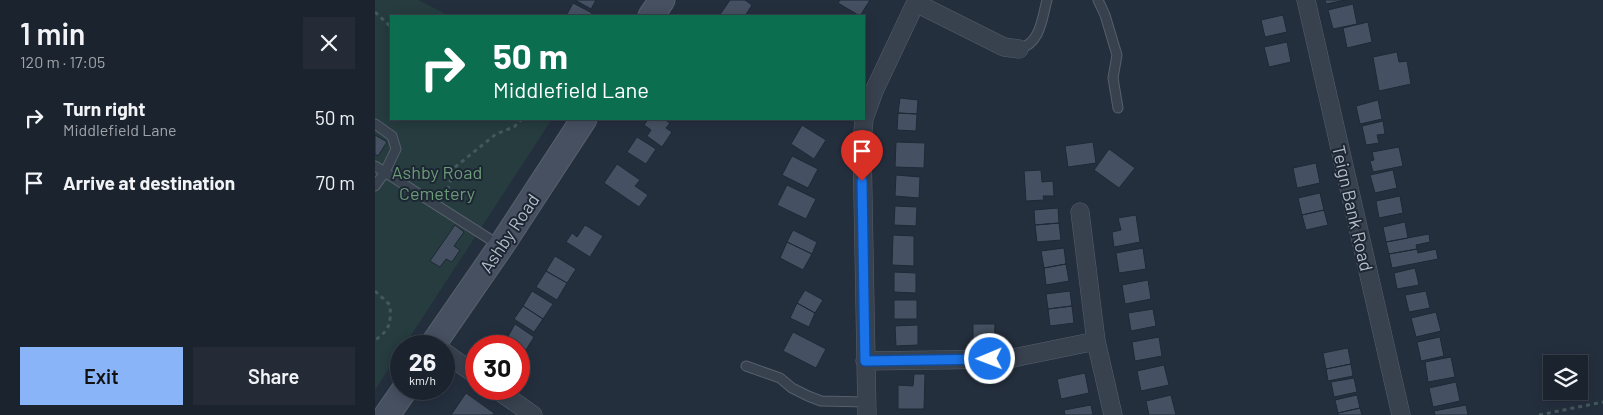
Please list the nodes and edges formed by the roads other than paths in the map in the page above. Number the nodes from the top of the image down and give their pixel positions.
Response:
1 (662, 0) edge
2 (1047, 0) edge
3 (1098, 0) edge
4 (1306, 0) edge
5 (917, 2) edge
6 (652, 15) edge
7 (1019, 49) joint
8 (1118, 108) dead end
9 (865, 113) edge
10 (583, 120) edge
11 (863, 120) edge
12 (375, 124) edge
13 (375, 166) edge
14 (385, 172) junction
15 (375, 186) edge
16 (1080, 212) dead end
17 (501, 246) junction
18 (444, 335) edge
19 (1096, 341) junction
20 (865, 361) junction
21 (746, 366) dead end
22 (397, 400) edge
23 (512, 400) edge
24 (867, 409) edge
25 (387, 415) edge
26 (533, 415) edge
27 (1113, 415) edge
28 (1401, 415) edge

1 - 6 main road
2 - 7 lane
3 - 8 lane
4 - 28 street, Teign Bank Road
5 - 7 street
5 - 9 street
10 - 17 main road, Ashby Road
11 - 20 street
12 - 14 lane
13 - 14 lane
14 - 15 lane
14 - 17 lane
16 - 19 street
17 - 18 main road, Ashby Road
19 - 20 street
19 - 27 street
20 - 24 street
21 - 24 lane
22 - 25 main road
23 - 26 street

